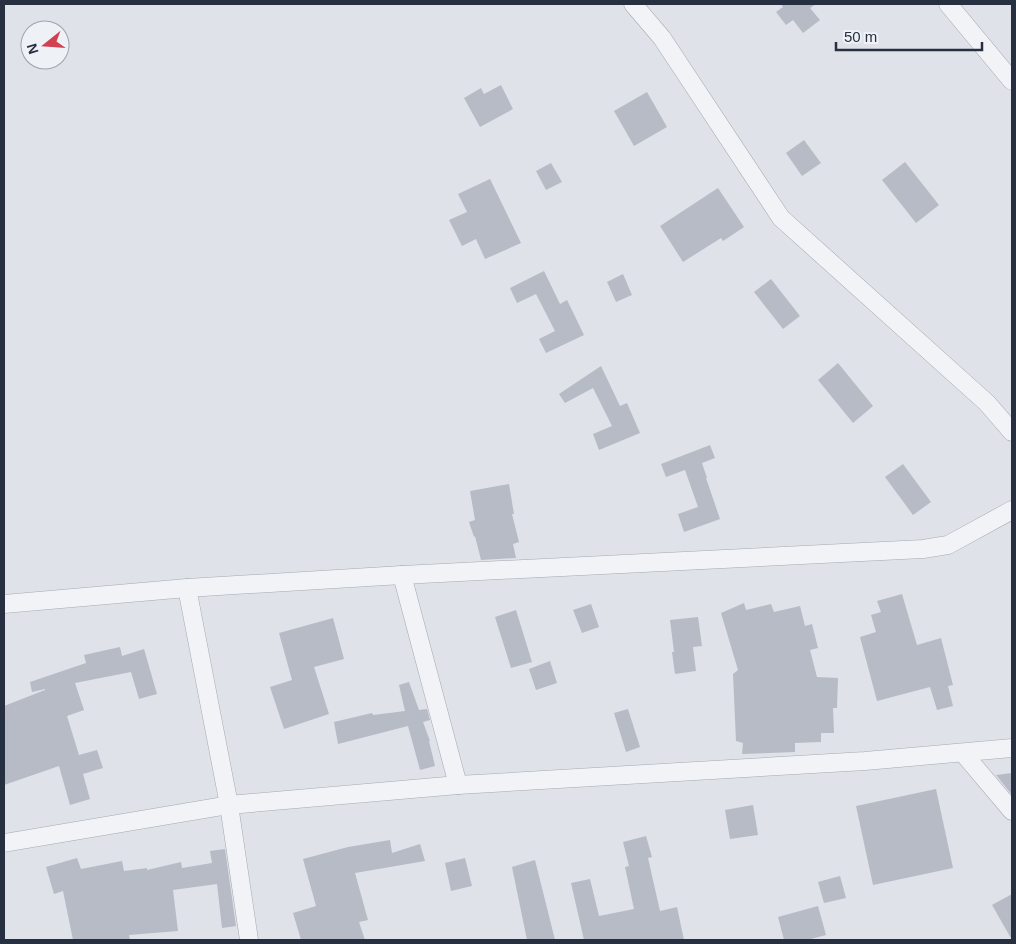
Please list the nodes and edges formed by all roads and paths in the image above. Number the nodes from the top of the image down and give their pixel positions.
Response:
1 (633, 4) edge
2 (948, 4) edge
3 (1012, 81) edge
4 (1012, 432) edge
5 (1012, 510) edge
6 (402, 575) junction
7 (187, 588) junction
8 (4, 604) edge
9 (1012, 748) edge
10 (964, 753) junction
11 (458, 785) junction
12 (229, 805) junction
13 (1012, 811) edge
14 (4, 843) edge
15 (249, 940) edge

1 - 4 street
2 - 3 street
5 - 6 street
6 - 7 street
6 - 11 street
7 - 8 street
7 - 12 street
9 - 10 street
10 - 11 street
10 - 13 street
11 - 12 street
12 - 14 street
12 - 15 street

